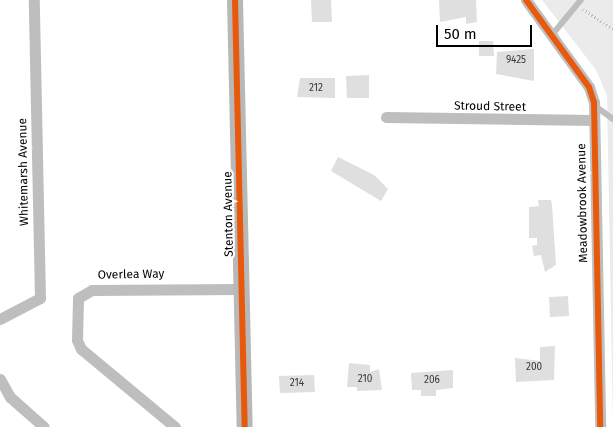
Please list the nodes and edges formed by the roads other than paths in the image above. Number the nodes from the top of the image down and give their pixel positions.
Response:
1 (34, 0) edge
2 (235, 0) edge
3 (526, 0) edge
4 (580, 2) edge
5 (552, 36) junction
6 (594, 105) junction
7 (386, 117) dead end
8 (613, 119) edge
9 (593, 120) junction
10 (241, 289) junction
11 (0, 319) edge
12 (0, 379) edge
13 (44, 427) edge
14 (175, 427) edge
15 (245, 427) edge
16 (600, 427) edge

1 - 11 street, Whitemarsh Avenue
2 - 10 street, Stenton Avenue
3 - 5 street, Meadowbrook Avenue
4 - 5 lane
5 - 6 street, Meadowbrook Avenue
6 - 8 lane
6 - 9 street, Meadowbrook Avenue
7 - 9 street, Stroud Street
9 - 16 street, Meadowbrook Avenue
10 - 14 street, Overlea Way
10 - 15 street, Stenton Avenue
12 - 13 street

